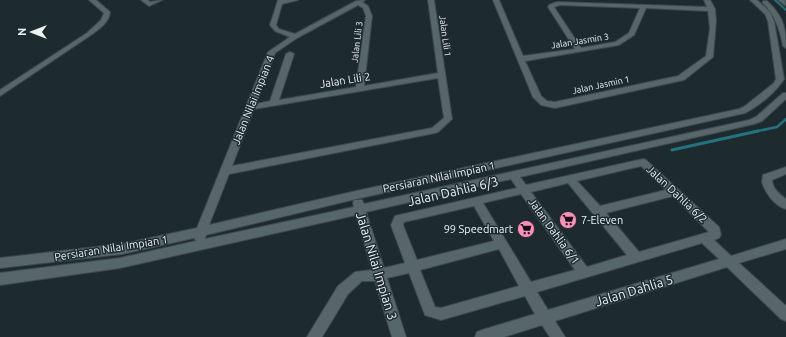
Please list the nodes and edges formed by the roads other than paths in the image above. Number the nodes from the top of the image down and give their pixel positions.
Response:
1 (144, 0) edge
2 (159, 0) edge
3 (295, 0) edge
4 (431, 0) edge
5 (496, 0) edge
6 (707, 0) edge
7 (753, 0) edge
8 (762, 0) edge
9 (781, 0) edge
10 (95, 1) edge
11 (360, 1) edge
12 (280, 2) edge
13 (786, 4) edge
14 (644, 6) junction
15 (712, 9) junction
16 (295, 37) junction
17 (786, 43) edge
18 (775, 45) junction
19 (579, 50) junction
20 (786, 50) edge
21 (290, 54) dead end
22 (521, 59) junction
23 (442, 75) junction
24 (360, 88) junction
25 (0, 94) edge
26 (786, 95) edge
27 (274, 102) junction
28 (252, 107) junction
29 (786, 170) edge
30 (225, 171) junction
31 (513, 175) junction
32 (570, 179) junction
33 (524, 189) junction
34 (675, 192) junction
35 (356, 195) junction
36 (476, 200) junction
37 (786, 205) edge
38 (360, 209) junction
39 (598, 211) junction
40 (201, 232) junction
41 (704, 239) junction
42 (501, 244) junction
43 (786, 244) edge
44 (200, 246) junction
45 (637, 258) junction
46 (730, 261) junction
47 (0, 263) edge
48 (413, 267) junction
49 (584, 273) junction
50 (380, 275) junction
51 (0, 279) edge
52 (528, 289) junction
53 (786, 315) edge
54 (545, 318) junction
55 (314, 337) edge
56 (398, 337) edge
57 (482, 337) edge
58 (558, 337) edge

1 - 2 street
3 - 12 street
4 - 23 street, Jalan Lili 1
5 - 22 street, Jalan Jasmin 1
6 - 15 street, Jalan Jasmin 1
7 - 18 street, Persiaran Nilai Impian 1
8 - 17 street
9 - 13 street
10 - 25 street
11 - 16 street, Jalan Nilai Impian 4
11 - 24 street, Jalan Lili 3
12 - 16 street
14 - 15 street
14 - 19 street, Jalan Jasmin 3
14 - 19 street
15 - 22 street, Jalan Jasmin 1
16 - 28 street, Jalan Nilai Impian 4
17 - 18 street
18 - 20 street
18 - 35 street, Persiaran Nilai Impian 1
19 - 22 street, Jalan Jasmin 3
21 - 27 street
23 - 24 street, Jalan Lili 2
23 - 30 street, Jalan Lili 1
24 - 27 street, Jalan Lili 2
26 - 31 street, Persiaran Nilai Impian 1
27 - 28 street, Jalan Lili 2
28 - 30 street, Jalan Nilai Impian 4
29 - 37 street
30 - 40 street, Jalan Nilai Impian 4
31 - 33 street, Jalan Dahlia 6/1
31 - 38 street, Persiaran Nilai Impian 1
32 - 33 street, Jalan Dahlia 6/2
32 - 34 street, Jalan Dahlia 6/2
32 - 39 street
33 - 36 street, Jalan Dahlia 6/3
33 - 49 street, Jalan Dahlia 6/1
34 - 39 street
34 - 41 street, Jalan Dahlia 6/2
35 - 38 street, Jalan Nilai Impian 3
35 - 40 street, Persiaran Nilai Impian 1
36 - 42 street
36 - 48 street, Jalan Dahlia 6/3
38 - 44 street, Persiaran Nilai Impian 1
38 - 50 street, Jalan Nilai Impian 3
39 - 45 street
40 - 44 street, Jalan Nilai Impian 4
40 - 47 street, Persiaran Nilai Impian 1
41 - 45 street, Jalan Dahlia 6/2
41 - 46 street
42 - 48 street
42 - 52 street
43 - 46 street, Jalan Dahlia 5
44 - 51 street, Persiaran Nilai Impian 1
45 - 49 street, Jalan Dahlia 6/2
46 - 53 street
46 - 54 street, Jalan Dahlia 5
48 - 50 street
48 - 52 street, Jalan Dahlia 6/3
49 - 52 street, Jalan Dahlia 6/3
50 - 55 street
50 - 56 street, Jalan Nilai Impian 3
52 - 54 street
54 - 57 street, Jalan Dahlia 5
54 - 58 street

